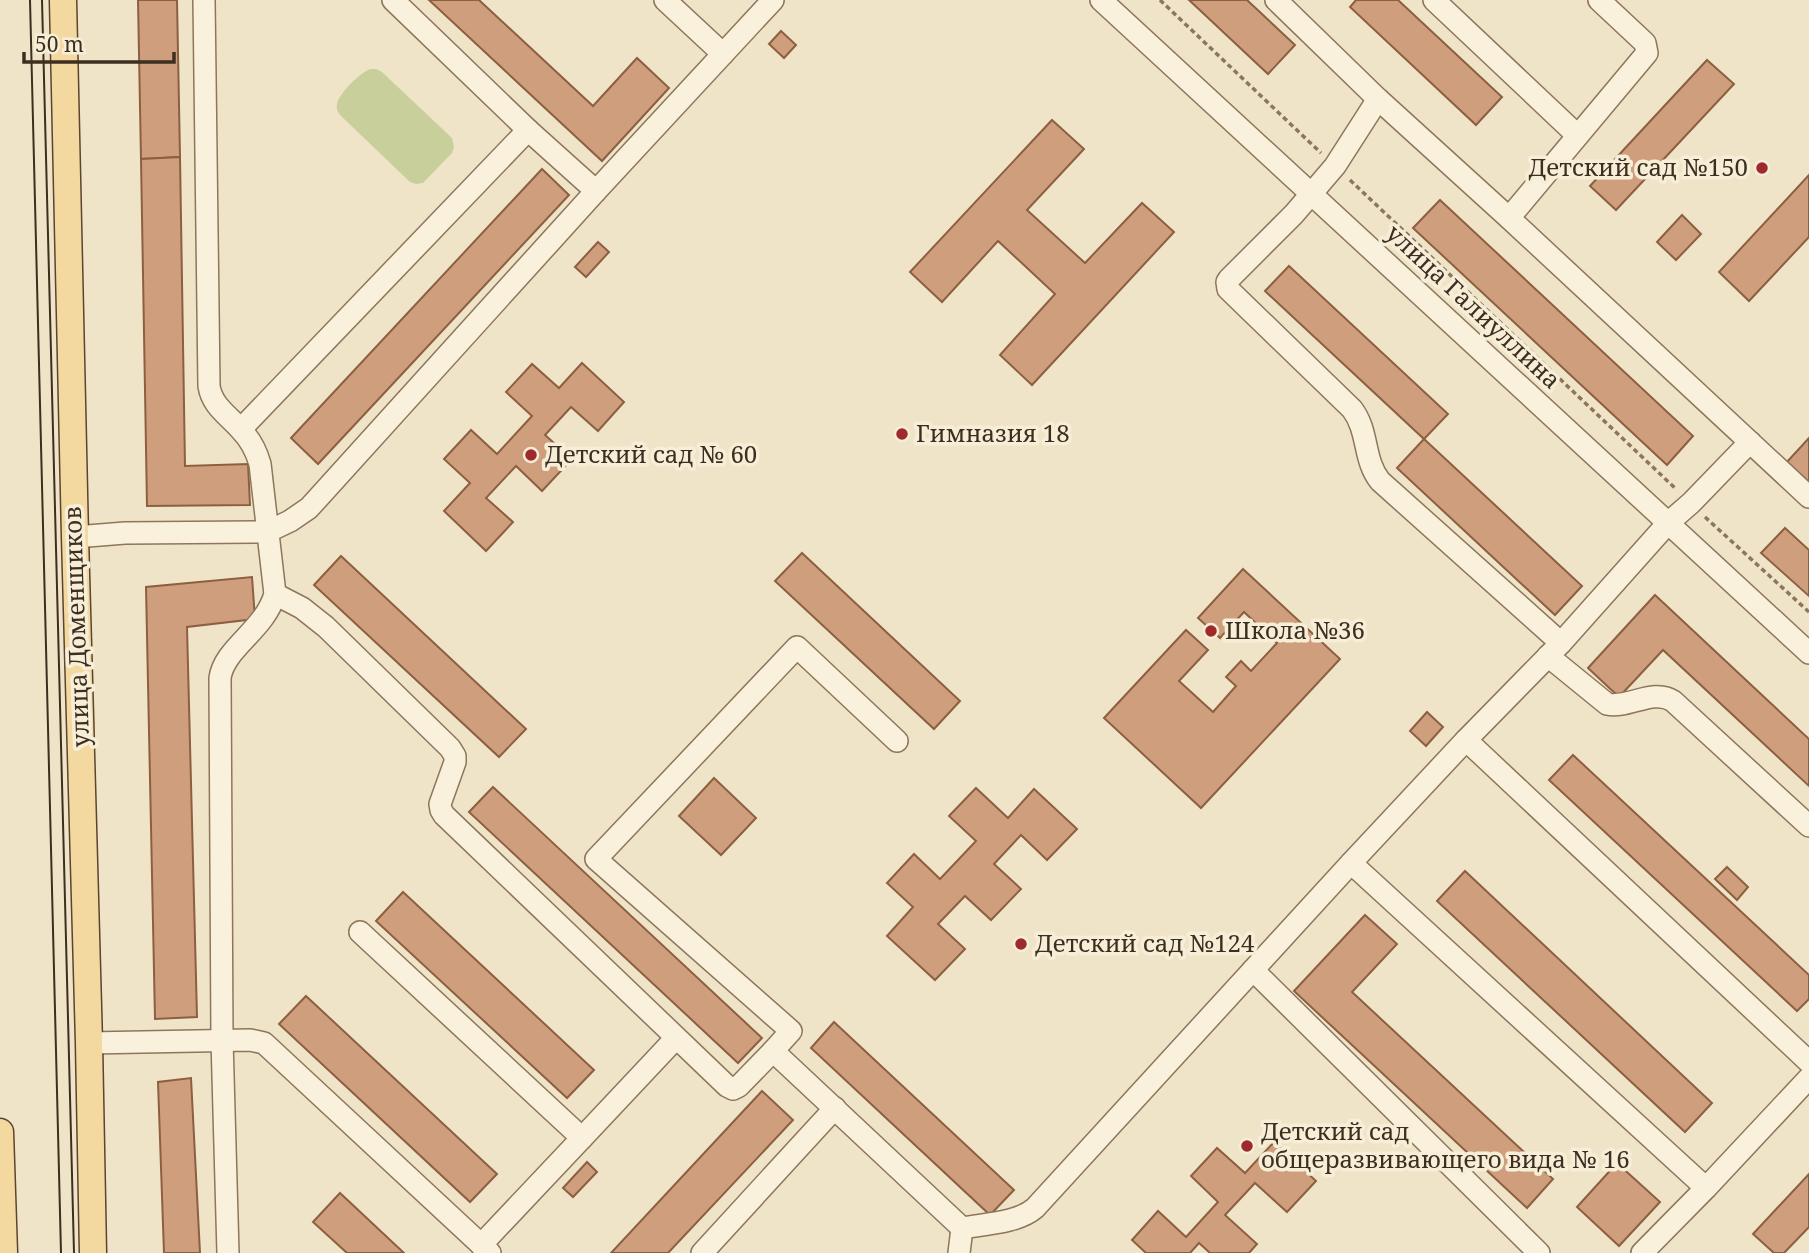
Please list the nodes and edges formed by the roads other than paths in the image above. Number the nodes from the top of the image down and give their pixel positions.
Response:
1 (63, 0) edge
2 (204, 0) edge
3 (393, 0) edge
4 (665, 0) edge
5 (773, 0) edge
6 (1101, 0) edge
7 (1276, 0) edge
8 (1434, 0) edge
9 (1599, 0) edge
10 (723, 54) junction
11 (1378, 99) junction
12 (528, 130) junction
13 (1577, 135) junction
14 (596, 191) junction
15 (1311, 194) junction
16 (1509, 218) junction
17 (241, 429) junction
18 (1750, 442) junction
19 (1809, 497) edge
20 (1668, 523) junction
21 (268, 532) junction
22 (75, 537) junction
23 (275, 594) junction
24 (1554, 649) junction
25 (1809, 653) edge
26 (1466, 740) junction
27 (897, 741) dead end
28 (1809, 826) edge
29 (1351, 863) junction
30 (360, 932) dead end
31 (1253, 970) junction
32 (676, 1038) junction
33 (222, 1040) junction
34 (89, 1043) junction
35 (773, 1051) junction
36 (1809, 1062) edge
37 (1809, 1078) edge
38 (835, 1108) junction
39 (0, 1132) edge
40 (582, 1138) junction
41 (1706, 1188) junction
42 (962, 1228) junction
43 (485, 1249) edge
44 (4, 1253) edge
45 (93, 1253) edge
46 (228, 1253) edge
47 (702, 1253) edge
48 (959, 1253) edge
49 (1539, 1253) edge
50 (1642, 1253) edge

1 - 22 main road, улица Доменщиков
2 - 17 street
3 - 12 street
4 - 10 street
5 - 10 street
6 - 15 street, улица Галиуллина
7 - 11 street
8 - 13 street
9 - 13 street
10 - 14 street
11 - 15 street
11 - 16 street
12 - 14 street
12 - 17 street
13 - 16 street
14 - 21 street
15 - 20 street, улица Галиуллина
15 - 24 street
16 - 18 street
17 - 21 street
18 - 19 street
18 - 20 street
20 - 24 street
20 - 25 street, улица Галиуллина
21 - 22 street
21 - 23 street
22 - 34 main road, улица Доменщиков
23 - 32 street
23 - 33 street
24 - 26 street
24 - 28 street
26 - 29 street
26 - 36 street
27 - 35 street
29 - 31 street
29 - 41 street
30 - 40 street
31 - 42 street
31 - 49 street
32 - 35 street
32 - 40 street
33 - 34 street
33 - 43 street
33 - 46 street
34 - 45 main road, улица Доменщиков
35 - 38 street
37 - 41 street
38 - 42 street
38 - 47 street
39 - 44 main road
40 - 43 street
41 - 50 street
42 - 48 street

